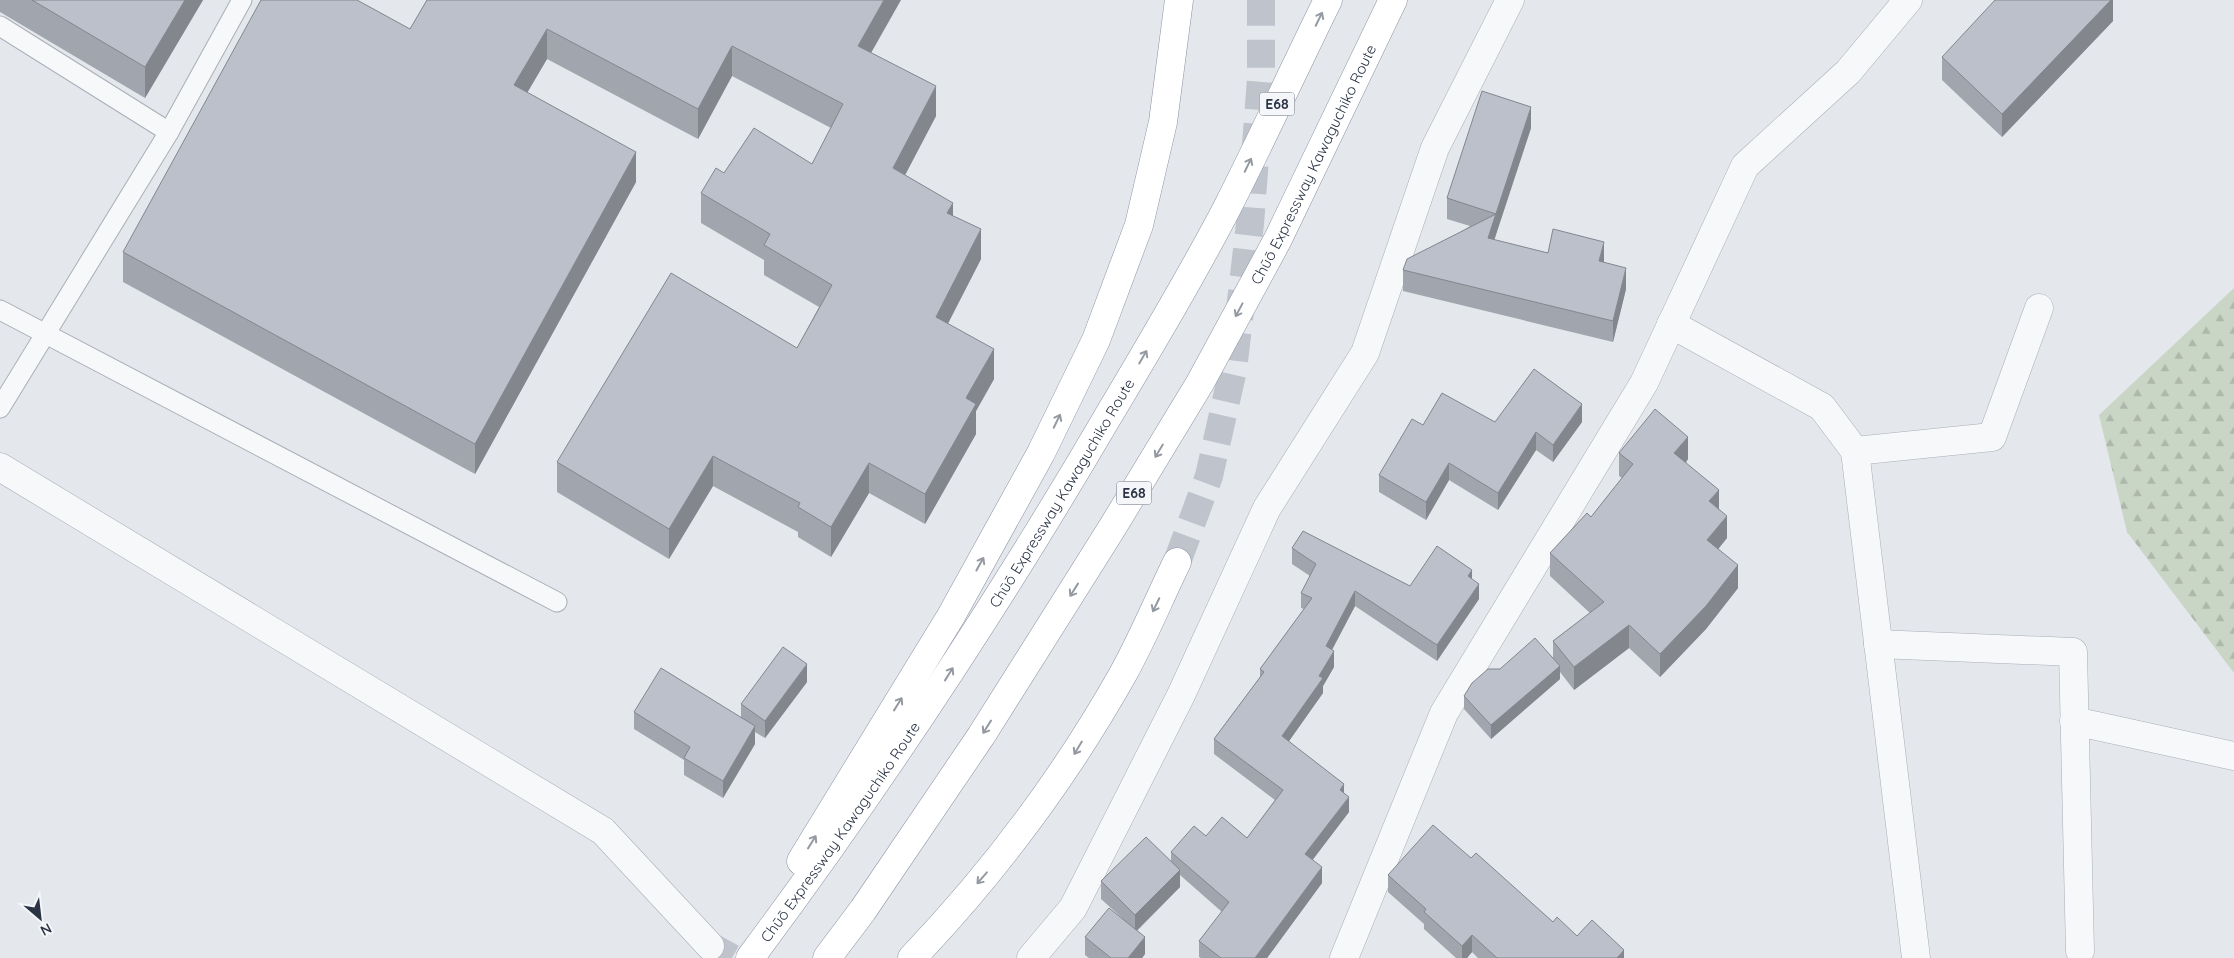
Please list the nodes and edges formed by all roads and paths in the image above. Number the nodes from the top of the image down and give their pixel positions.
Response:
1 (242, 0) edge
2 (1178, 0) edge
3 (1328, 0) edge
4 (1393, 0) edge
5 (1510, 0) edge
6 (1908, 0) edge
7 (0, 26) edge
8 (170, 132) junction
9 (2039, 308) dead end
10 (0, 310) edge
11 (1672, 324) junction
12 (45, 335) junction
13 (0, 408) edge
14 (1854, 452) junction
15 (0, 468) edge
16 (1178, 562) tunnel mouth
17 (557, 602) dead end
18 (1878, 644) junction
19 (2074, 722) junction
20 (2234, 756) edge
21 (710, 946) tunnel mouth
22 (2080, 951) dead end
23 (741, 958) edge
24 (750, 958) edge
25 (827, 958) edge
26 (912, 958) edge
27 (1031, 958) edge
28 (1344, 958) edge
29 (1916, 958) edge

1 - 8 lane
23 -> 2 highway
24 -> 3 highway, Chūō Expressway Kawaguchiko Route / E68
4 -> 25 highway, Chūō Expressway Kawaguchiko Route / E68
5 - 27 street
6 - 11 street
7 - 8 lane
8 - 12 lane
9 - 14 street
10 - 12 lane
11 - 14 street
11 - 28 street
12 - 13 lane
12 - 17 lane
14 - 18 street
15 - 21 street
16 -> 26 highway
18 - 19 street
18 - 29 street
19 - 20 street
19 - 22 street

